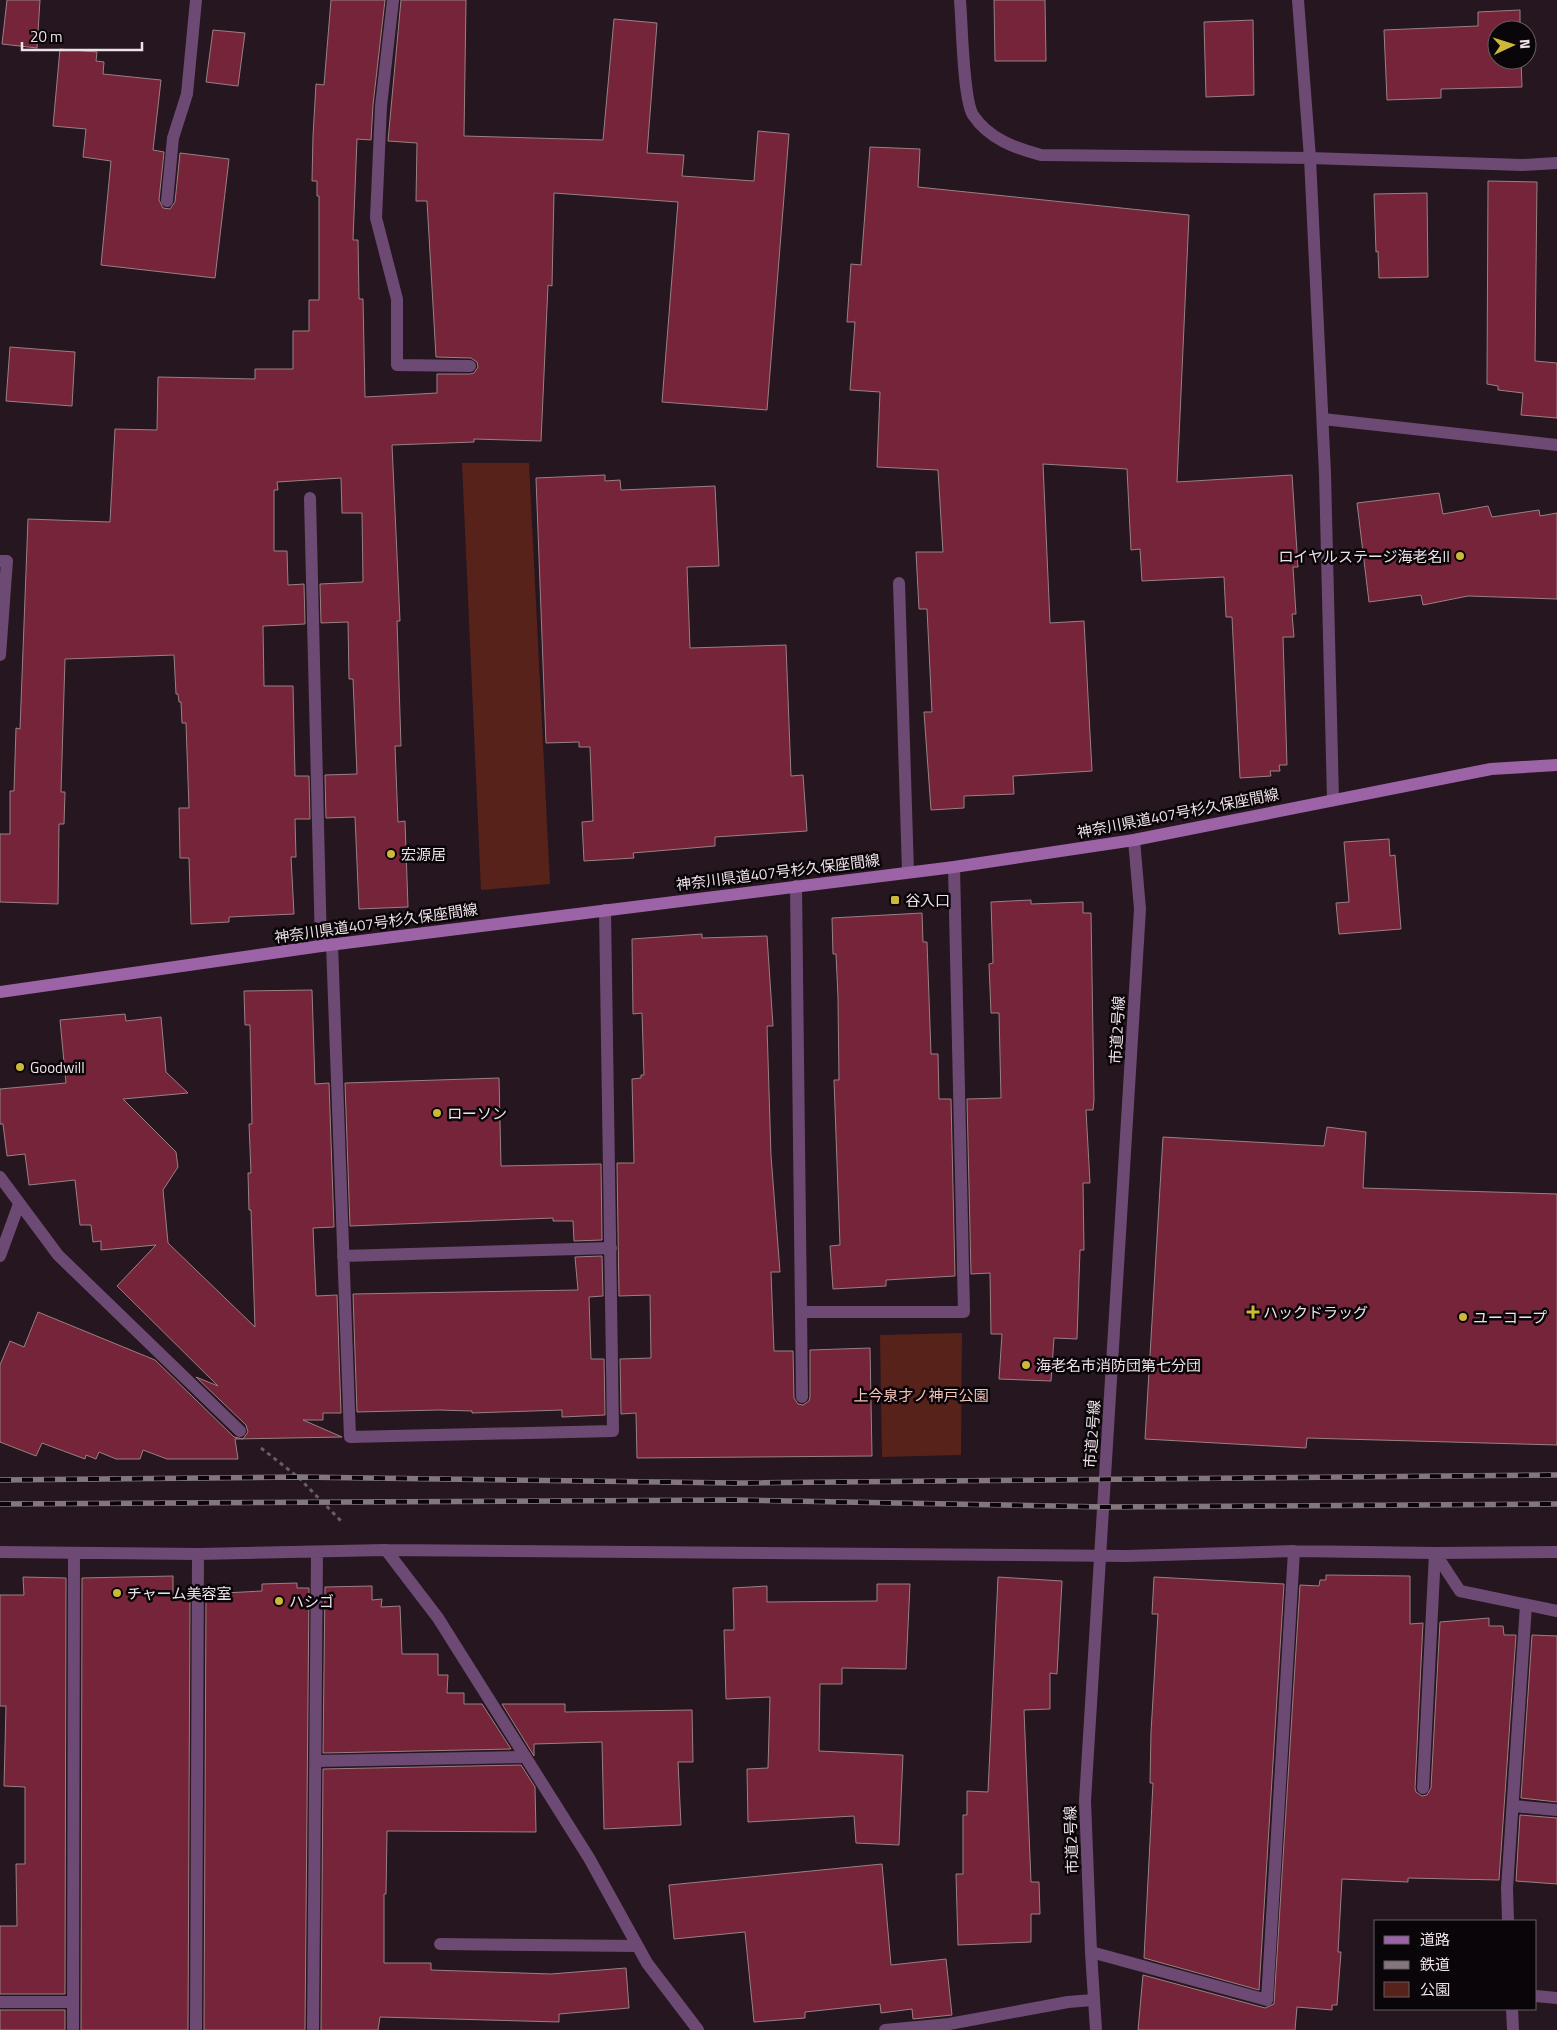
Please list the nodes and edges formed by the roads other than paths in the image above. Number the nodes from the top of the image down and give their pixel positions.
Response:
1 (196, 0) edge
2 (393, 0) edge
3 (960, 0) edge
4 (1298, 0) edge
5 (1310, 158) junction
6 (1557, 163) edge
7 (167, 201) dead end
8 (470, 366) dead end
9 (1323, 419) junction
10 (1557, 445) edge
11 (310, 498) dead end
12 (0, 561) edge
13 (899, 582) dead end
14 (0, 655) edge
15 (1557, 765) edge
16 (1333, 800) junction
17 (1134, 840) junction
18 (954, 867) junction
19 (908, 872) junction
20 (796, 886) junction
21 (605, 910) junction
22 (326, 945) junction
23 (0, 992) edge
24 (0, 1177) edge
25 (19, 1204) junction
26 (1, 1248) edge
27 (611, 1248) junction
28 (343, 1256) junction
29 (801, 1312) junction
30 (802, 1397) dead end
31 (240, 1431) road end
32 (386, 1550) junction
33 (1294, 1551) junction
34 (0, 1552) edge
35 (317, 1552) junction
36 (1557, 1552) edge
37 (74, 1553) junction
38 (198, 1554) junction
39 (1435, 1554) junction
40 (1102, 1555) junction
41 (1526, 1606) junction
42 (1557, 1611) edge
43 (525, 1758) junction
44 (316, 1761) junction
45 (1423, 1788) dead end
46 (1514, 1806) junction
47 (1557, 1810) edge
48 (1508, 1920) edge
49 (440, 1944) dead end
50 (638, 1946) junction
51 (1091, 1952) junction
52 (1537, 1996) edge
53 (1557, 1998) edge
54 (1093, 2000) junction
55 (0, 2002) edge
56 (73, 2002) junction
57 (1512, 2010) edge
58 (73, 2030) edge
59 (196, 2030) edge
60 (313, 2030) edge
61 (698, 2030) edge
62 (885, 2030) edge
63 (1096, 2030) edge
64 (1513, 2030) edge

1 - 7 street
2 - 8 street
3 - 5 street
4 - 5 street
5 - 6 street
5 - 9 street
9 - 10 street
9 - 16 street
11 - 22 street
12 - 14 street
13 - 19 street
15 - 16 main road, 神奈川県道407号杉久保座間線
16 - 17 main road, 神奈川県道407号杉久保座間線
17 - 18 main road, 神奈川県道407号杉久保座間線
17 - 40 street, 市道2号線
18 - 19 main road, 神奈川県道407号杉久保座間線
18 - 29 street
19 - 20 main road, 神奈川県道407号杉久保座間線
20 - 21 main road, 神奈川県道407号杉久保座間線
20 - 29 street
21 - 22 main road, 神奈川県道407号杉久保座間線
21 - 27 street
22 - 23 main road, 神奈川県道407号杉久保座間線
22 - 28 street
24 - 25 street
25 - 26 street
25 - 31 street
27 - 28 street
27 - 28 street
29 - 30 street
32 - 35 street
32 - 40 street
32 - 43 street
33 - 39 street
33 - 40 street
33 - 51 street
34 - 37 street
35 - 38 street
35 - 44 street
36 - 39 street
37 - 38 street
37 - 56 street
38 - 59 street
39 - 41 street
39 - 45 street
40 - 51 street, 市道2号線
41 - 42 street
41 - 46 street
43 - 44 street
43 - 50 street
44 - 60 street
46 - 47 street
46 - 48 street
49 - 50 street
50 - 61 street
51 - 54 street, 市道2号線
52 - 53 street
54 - 62 street
54 - 63 street, 市道2号線
55 - 56 street
56 - 58 street
57 - 64 street

